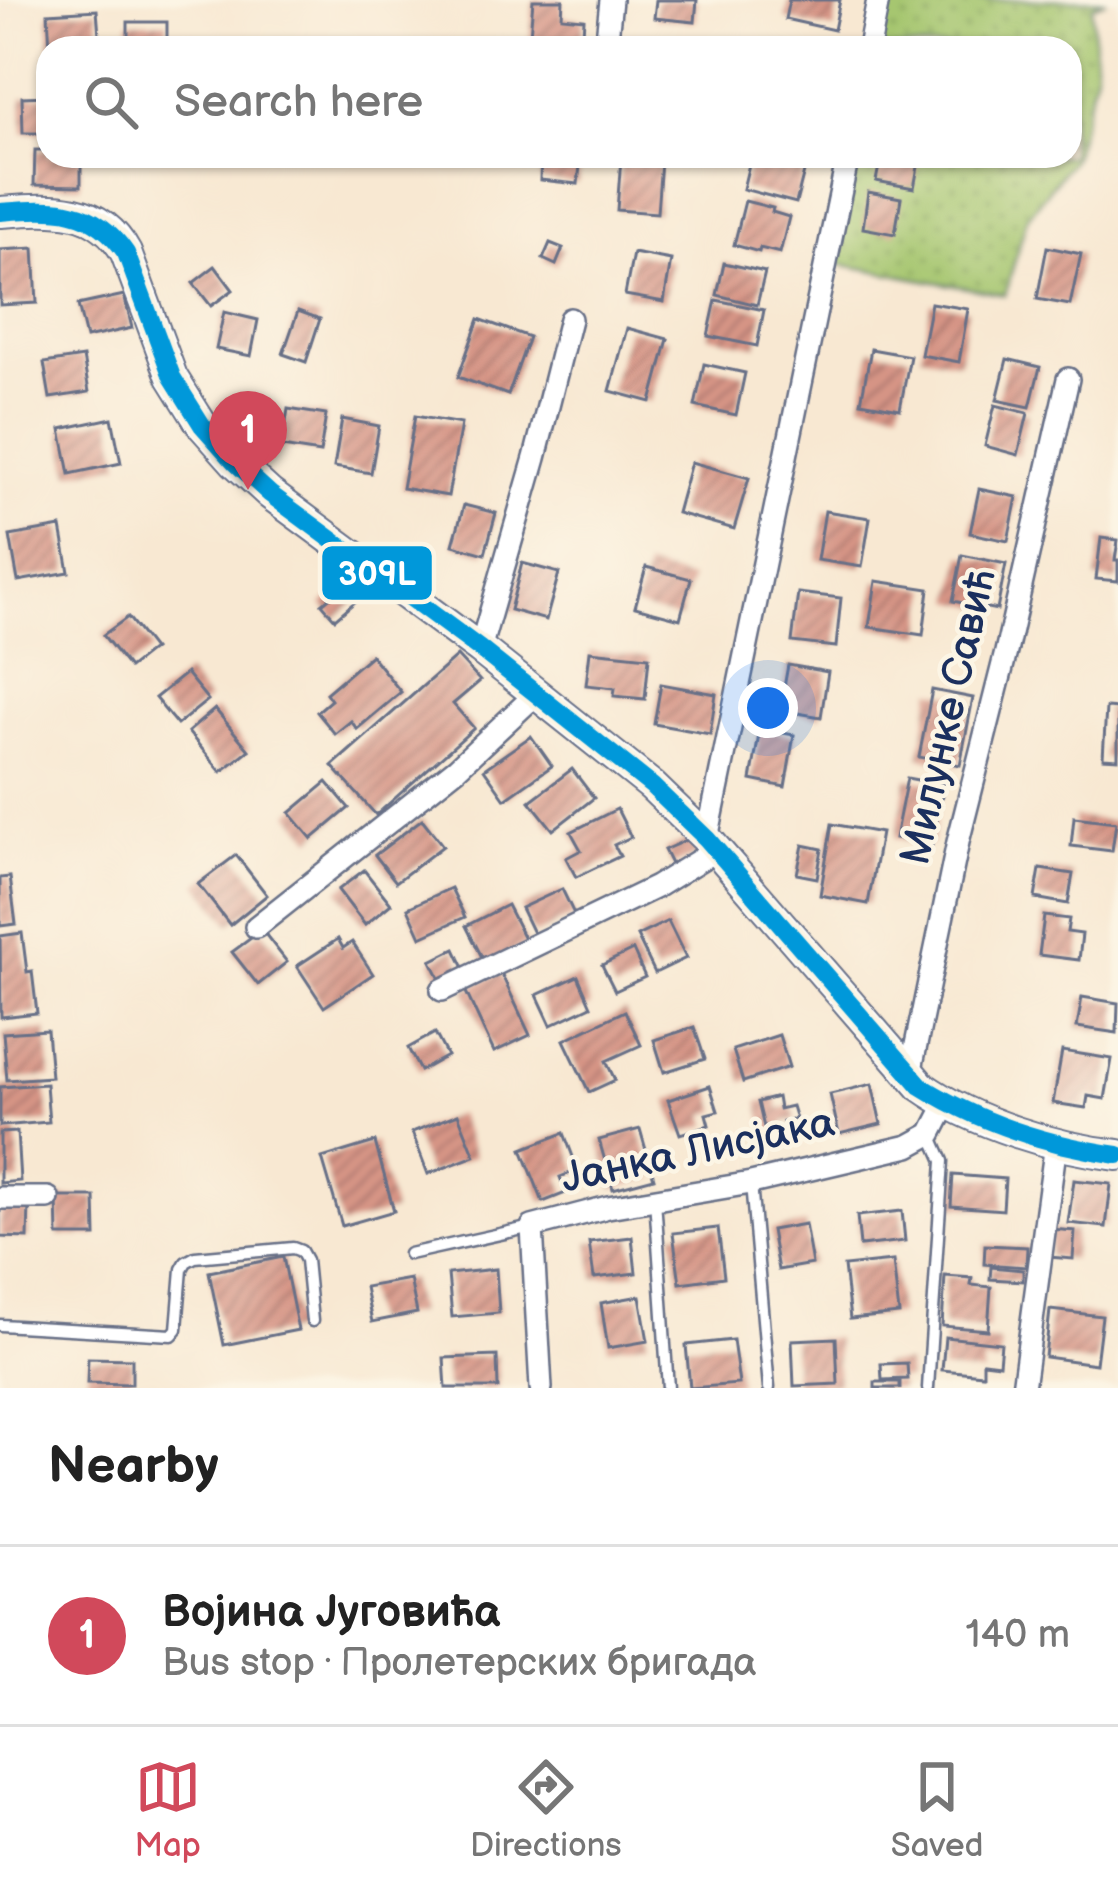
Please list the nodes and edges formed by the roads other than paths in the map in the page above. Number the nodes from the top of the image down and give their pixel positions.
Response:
1 (611, 0) edge
2 (878, 0) edge
3 (607, 36) edge
4 (870, 36) edge
5 (846, 168) edge
6 (0, 212) edge
7 (570, 319) dead end
8 (1068, 379) dead end
9 (480, 649) junction
10 (535, 695) junction
11 (712, 845) junction
12 (256, 927) dead end
13 (442, 990) dead end
14 (910, 1074) junction
15 (947, 1103) junction
16 (931, 1134) junction
17 (1055, 1143) junction
18 (1118, 1155) edge
19 (751, 1183) junction
20 (0, 1198) edge
21 (48, 1198) dead end
22 (655, 1199) junction
23 (532, 1227) junction
24 (409, 1254) dead end
25 (312, 1322) dead end
26 (0, 1325) edge
27 (541, 1388) edge
28 (668, 1388) edge
29 (769, 1388) edge
30 (928, 1388) edge
31 (1022, 1388) edge

1 - 3 street
2 - 4 street
5 - 11 street
6 - 9 street
7 - 9 street
8 - 14 street, Милунке Савић
9 - 10 street
10 - 11 street
10 - 12 street
11 - 13 street
11 - 14 street
14 - 15 street
15 - 16 street
15 - 17 street
16 - 19 street, Јанка Лисјака
16 - 30 lane
17 - 18 street
17 - 31 street
19 - 22 street, Јанка Лисјака
19 - 29 lane
20 - 21 street
22 - 23 street, Јанка Лисјака
22 - 28 lane
23 - 24 lane
23 - 27 street, Јанка Лисјака
25 - 26 lane

